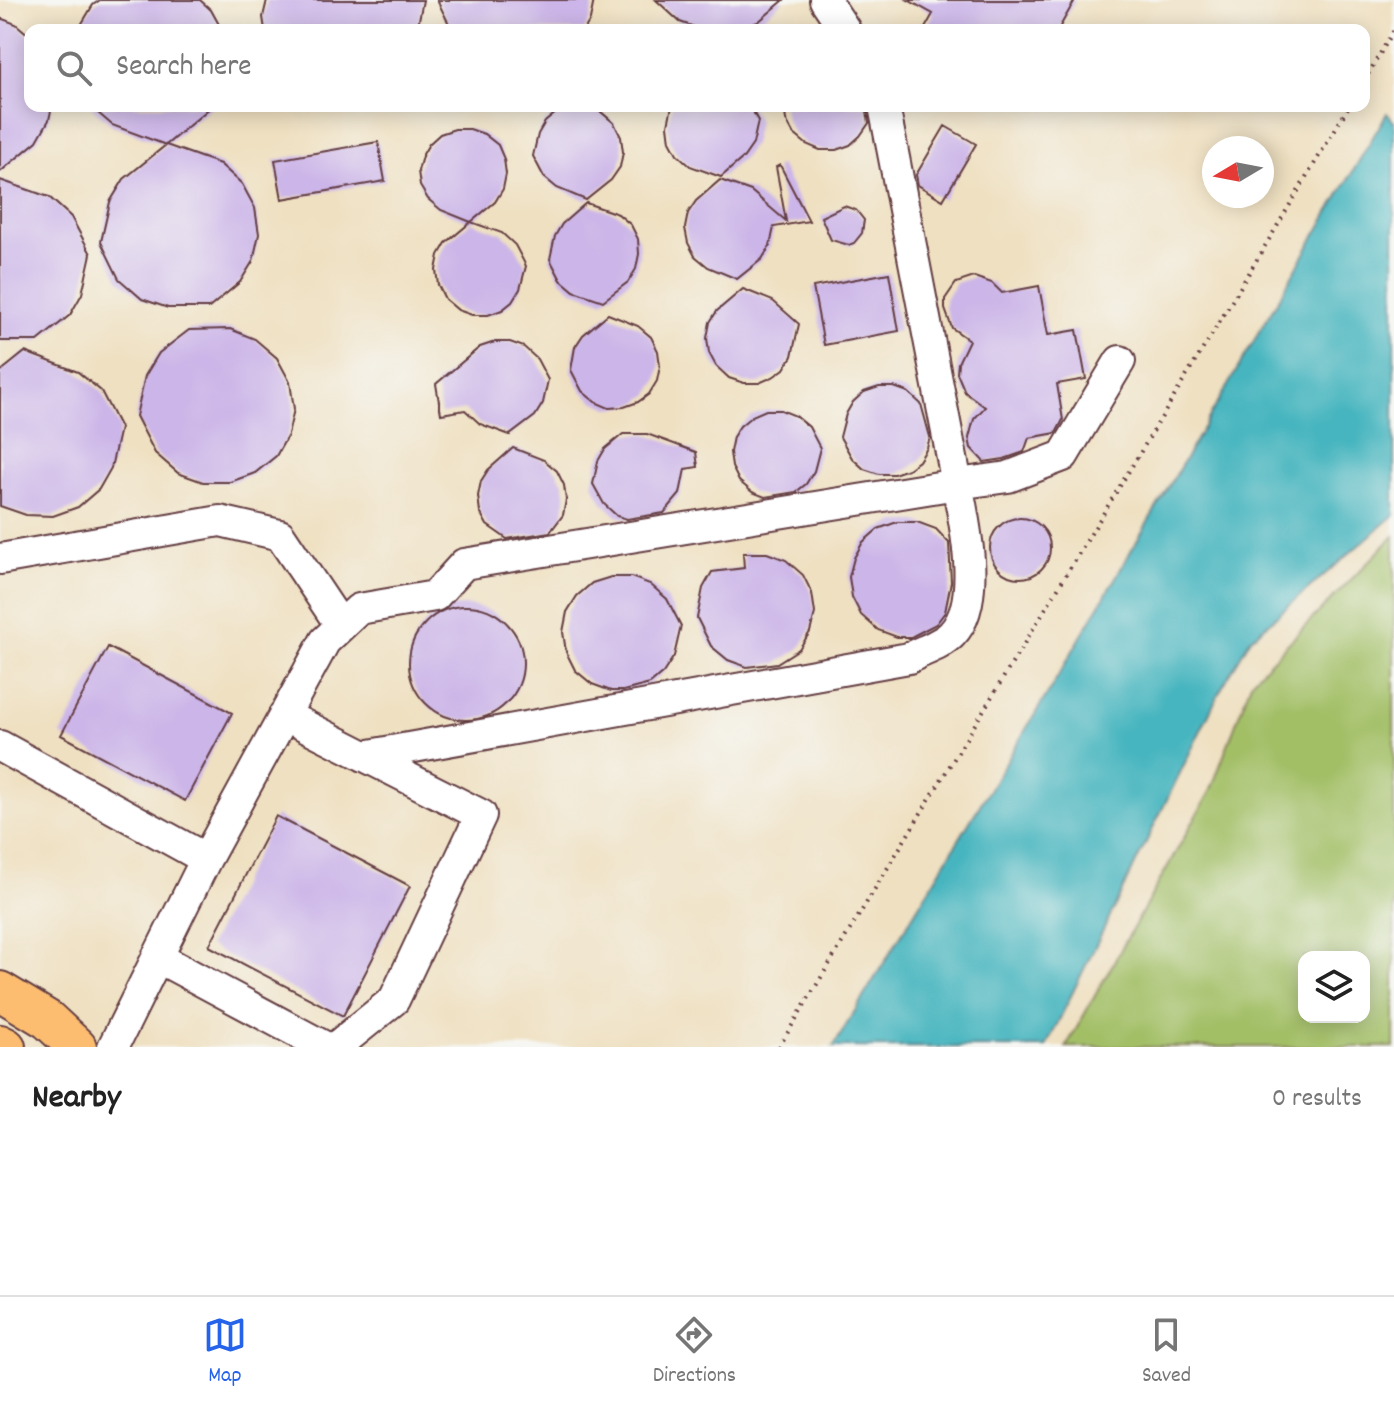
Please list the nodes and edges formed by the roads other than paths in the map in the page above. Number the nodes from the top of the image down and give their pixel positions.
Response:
1 (825, 0) edge
2 (841, 24) edge
3 (885, 112) edge
4 (1120, 361) dead end
5 (957, 484) junction
6 (0, 559) edge
7 (341, 626) junction
8 (284, 715) junction
9 (0, 746) edge
10 (364, 756) junction
11 (206, 859) junction
12 (157, 957) junction
13 (0, 991) edge
14 (0, 1044) edge
15 (6, 1047) edge
16 (77, 1047) edge
17 (113, 1047) edge
18 (325, 1047) edge
19 (336, 1047) edge

1 - 2 lane
3 - 5 lane
4 - 5 lane
5 - 7 lane
5 - 10 lane
6 - 7 lane
7 - 8 lane
8 - 10 lane
8 - 11 lane
9 - 11 lane
10 - 19 lane
11 - 12 lane
12 - 17 lane
12 - 18 lane
13 - 16 main road
14 - 15 main road

